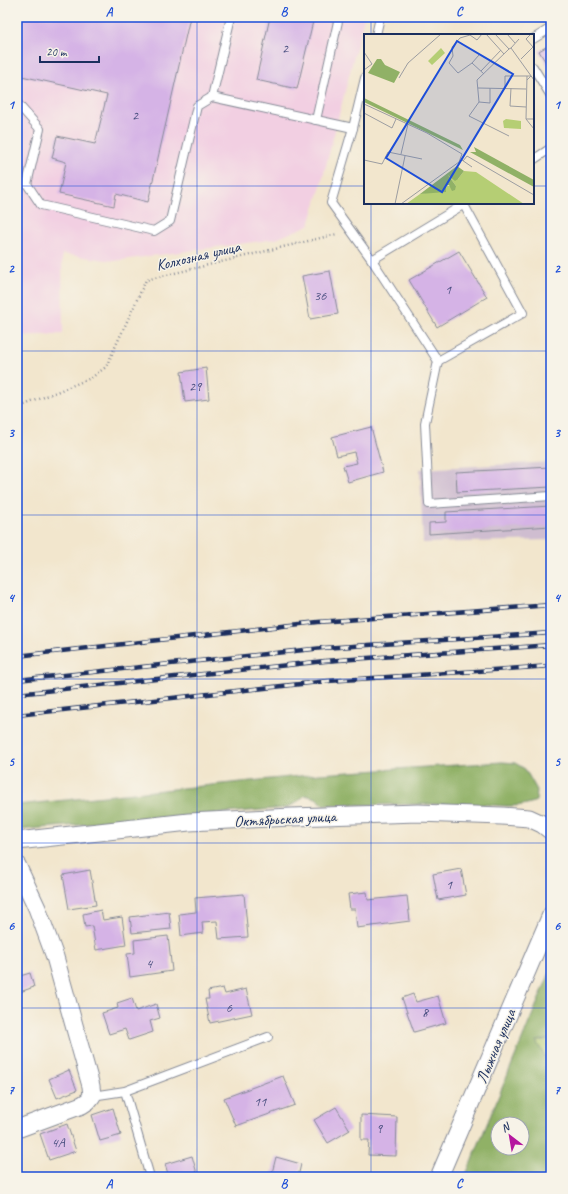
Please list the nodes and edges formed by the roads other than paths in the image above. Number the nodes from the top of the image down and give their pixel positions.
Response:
1 (230, 17) edge
2 (339, 17) edge
3 (380, 17) edge
4 (551, 28) edge
5 (376, 34) edge
6 (534, 38) edge
7 (534, 69) edge
8 (364, 82) edge
9 (212, 96) junction
10 (551, 96) edge
11 (17, 103) edge
12 (316, 120) junction
13 (352, 128) junction
14 (551, 148) edge
15 (534, 159) edge
16 (465, 204) edge
17 (372, 260) junction
18 (438, 361) junction
19 (551, 496) edge
20 (551, 831) edge
21 (17, 841) edge
22 (17, 865) edge
23 (551, 915) edge
24 (268, 1037) dead end
25 (125, 1091) junction
26 (92, 1096) junction
27 (17, 1129) edge
28 (150, 1177) edge
29 (439, 1177) edge

1 - 9 lane
2 - 12 lane
3 - 5 lane
4 - 6 lane
7 - 10 lane
8 - 13 lane
9 - 11 lane
9 - 12 lane
12 - 13 lane
13 - 17 lane
14 - 15 lane
16 - 17 lane
16 - 18 lane
17 - 18 lane
18 - 19 lane
20 - 21 street, Октябрьская улица
22 - 26 street
23 - 29 street, Лыжная улица
24 - 25 lane
25 - 26 lane
25 - 28 lane
26 - 27 street

